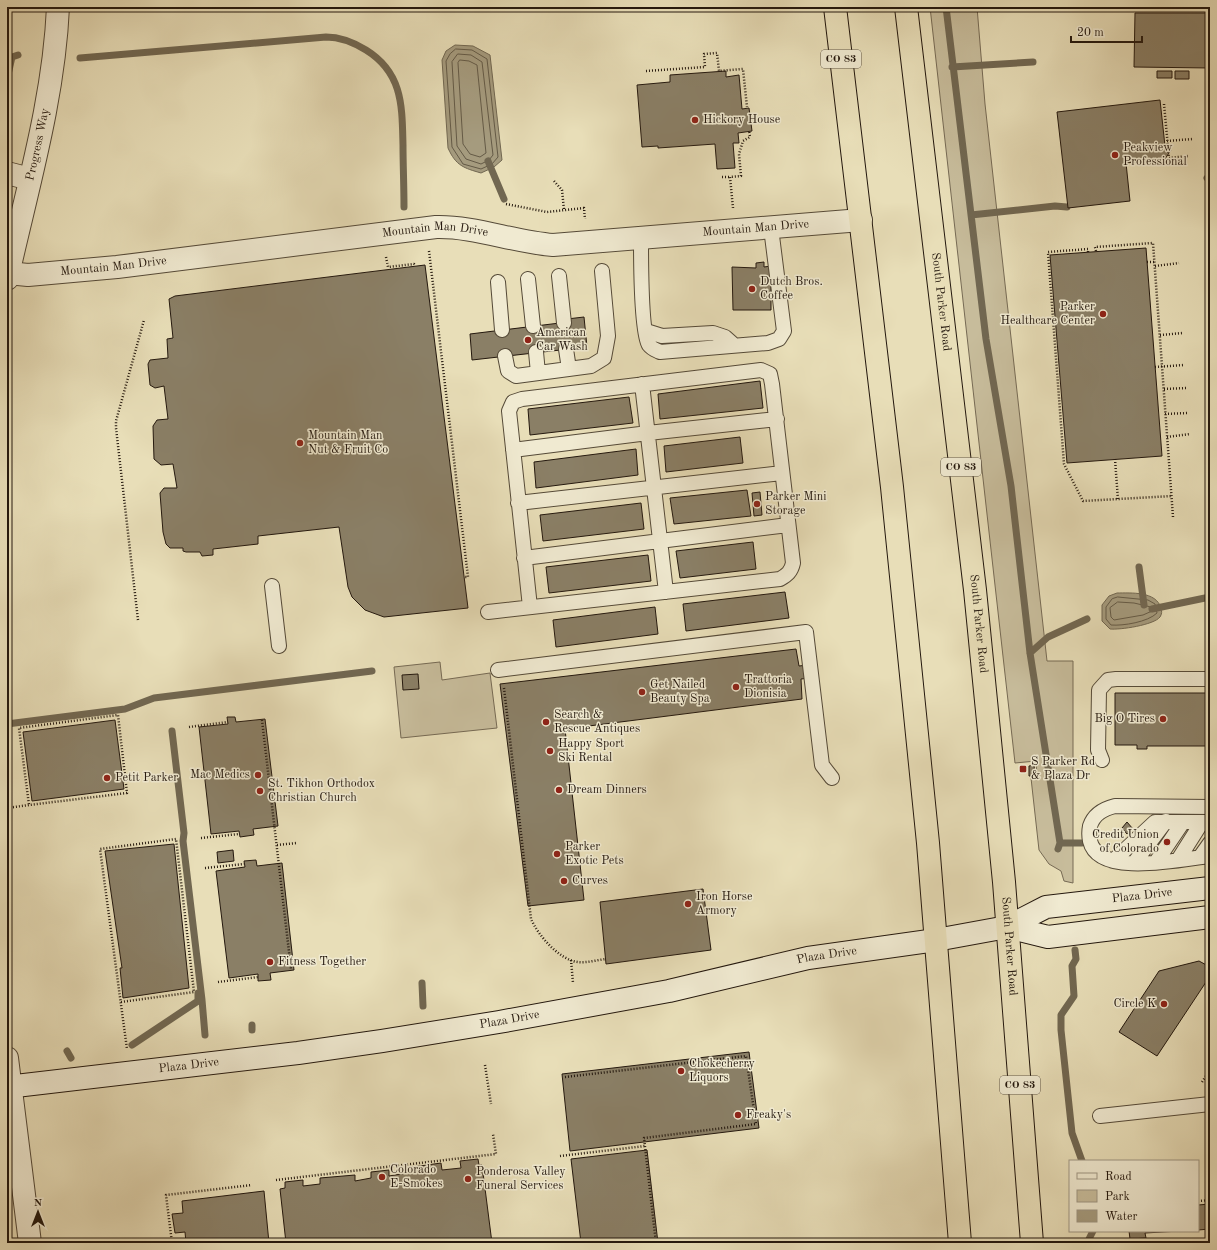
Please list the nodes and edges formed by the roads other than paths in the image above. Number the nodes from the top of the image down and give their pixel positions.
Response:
1 (58, 7) edge
2 (835, 7) edge
3 (906, 7) edge
4 (7, 173) edge
5 (30, 179) junction
6 (861, 220) junction
7 (771, 228) junction
8 (641, 239) junction
9 (602, 271) dead end
10 (8, 276) edge
11 (559, 276) dead end
12 (528, 279) dead end
13 (498, 282) dead end
14 (564, 323) dead end
15 (533, 326) dead end
16 (502, 330) dead end
17 (566, 349) dead end
18 (536, 352) dead end
19 (505, 356) dead end
20 (569, 369) junction
21 (538, 373) junction
22 (642, 384) junction
23 (777, 419) junction
24 (648, 433) junction
25 (513, 450) junction
26 (782, 473) junction
27 (654, 486) junction
28 (518, 503) junction
29 (788, 525) junction
30 (660, 541) junction
31 (524, 558) junction
32 (272, 586) dead end
33 (666, 592) junction
34 (530, 607) junction
35 (488, 612) dead end
36 (279, 646) dead end
37 (498, 670) dead end
38 (1210, 679) edge
39 (1102, 760) dead end
40 (832, 778) dead end
41 (1210, 807) edge
42 (1166, 821) junction
43 (1183, 822) junction
44 (1206, 822) edge
45 (1210, 843) edge
46 (1205, 857) edge
47 (1178, 860) junction
48 (1113, 861) junction
49 (1156, 862) junction
50 (1134, 863) junction
51 (1210, 888) edge
52 (1210, 917) edge
53 (1007, 927) junction
54 (936, 940) junction
55 (7, 1058) edge
56 (9, 1087) edge
57 (1210, 1104) edge
58 (1100, 1116) dead end
59 (30, 1243) edge
60 (960, 1243) edge
61 (1032, 1243) edge

1 - 5 street, Progress Way
2 - 6 highway, CO 83
3 - 53 highway, South Parker Road / CO 83
4 - 5 street
5 - 10 street, Progress Way
6 - 7 street, Mountain Man Drive
6 - 54 highway, CO 83
7 - 8 street, Mountain Man Drive
7 - 8 lane
8 - 10 street, Mountain Man Drive
9 - 20 lane
11 - 14 lane
12 - 15 lane
13 - 16 lane
17 - 20 lane
18 - 21 lane
19 - 21 lane
20 - 21 lane
22 - 23 lane
22 - 24 lane
22 - 25 lane
23 - 24 lane
23 - 26 lane
24 - 25 lane
24 - 27 lane
25 - 28 lane
26 - 27 lane
26 - 29 lane
27 - 28 lane
27 - 30 lane
28 - 31 lane
29 - 30 lane
29 - 33 lane
30 - 31 lane
30 - 33 lane
31 - 34 lane
32 - 36 lane
33 - 34 lane
34 - 35 lane
37 - 40 lane
38 - 39 lane
41 - 48 lane
42 - 43 lane
42 - 48 lane
42 - 50 lane
43 - 44 lane
43 - 49 lane
44 - 47 lane
45 - 46 lane
46 - 47 lane
47 - 49 lane
48 - 50 lane
49 - 50 lane
51 - 53 street, Plaza Drive
52 - 53 street, Plaza Drive
53 - 54 street, Plaza Drive
53 - 61 highway, South Parker Road / CO 83
54 - 56 street, Plaza Drive
54 - 60 highway, CO 83
55 - 56 street
56 - 59 street
57 - 58 lane

